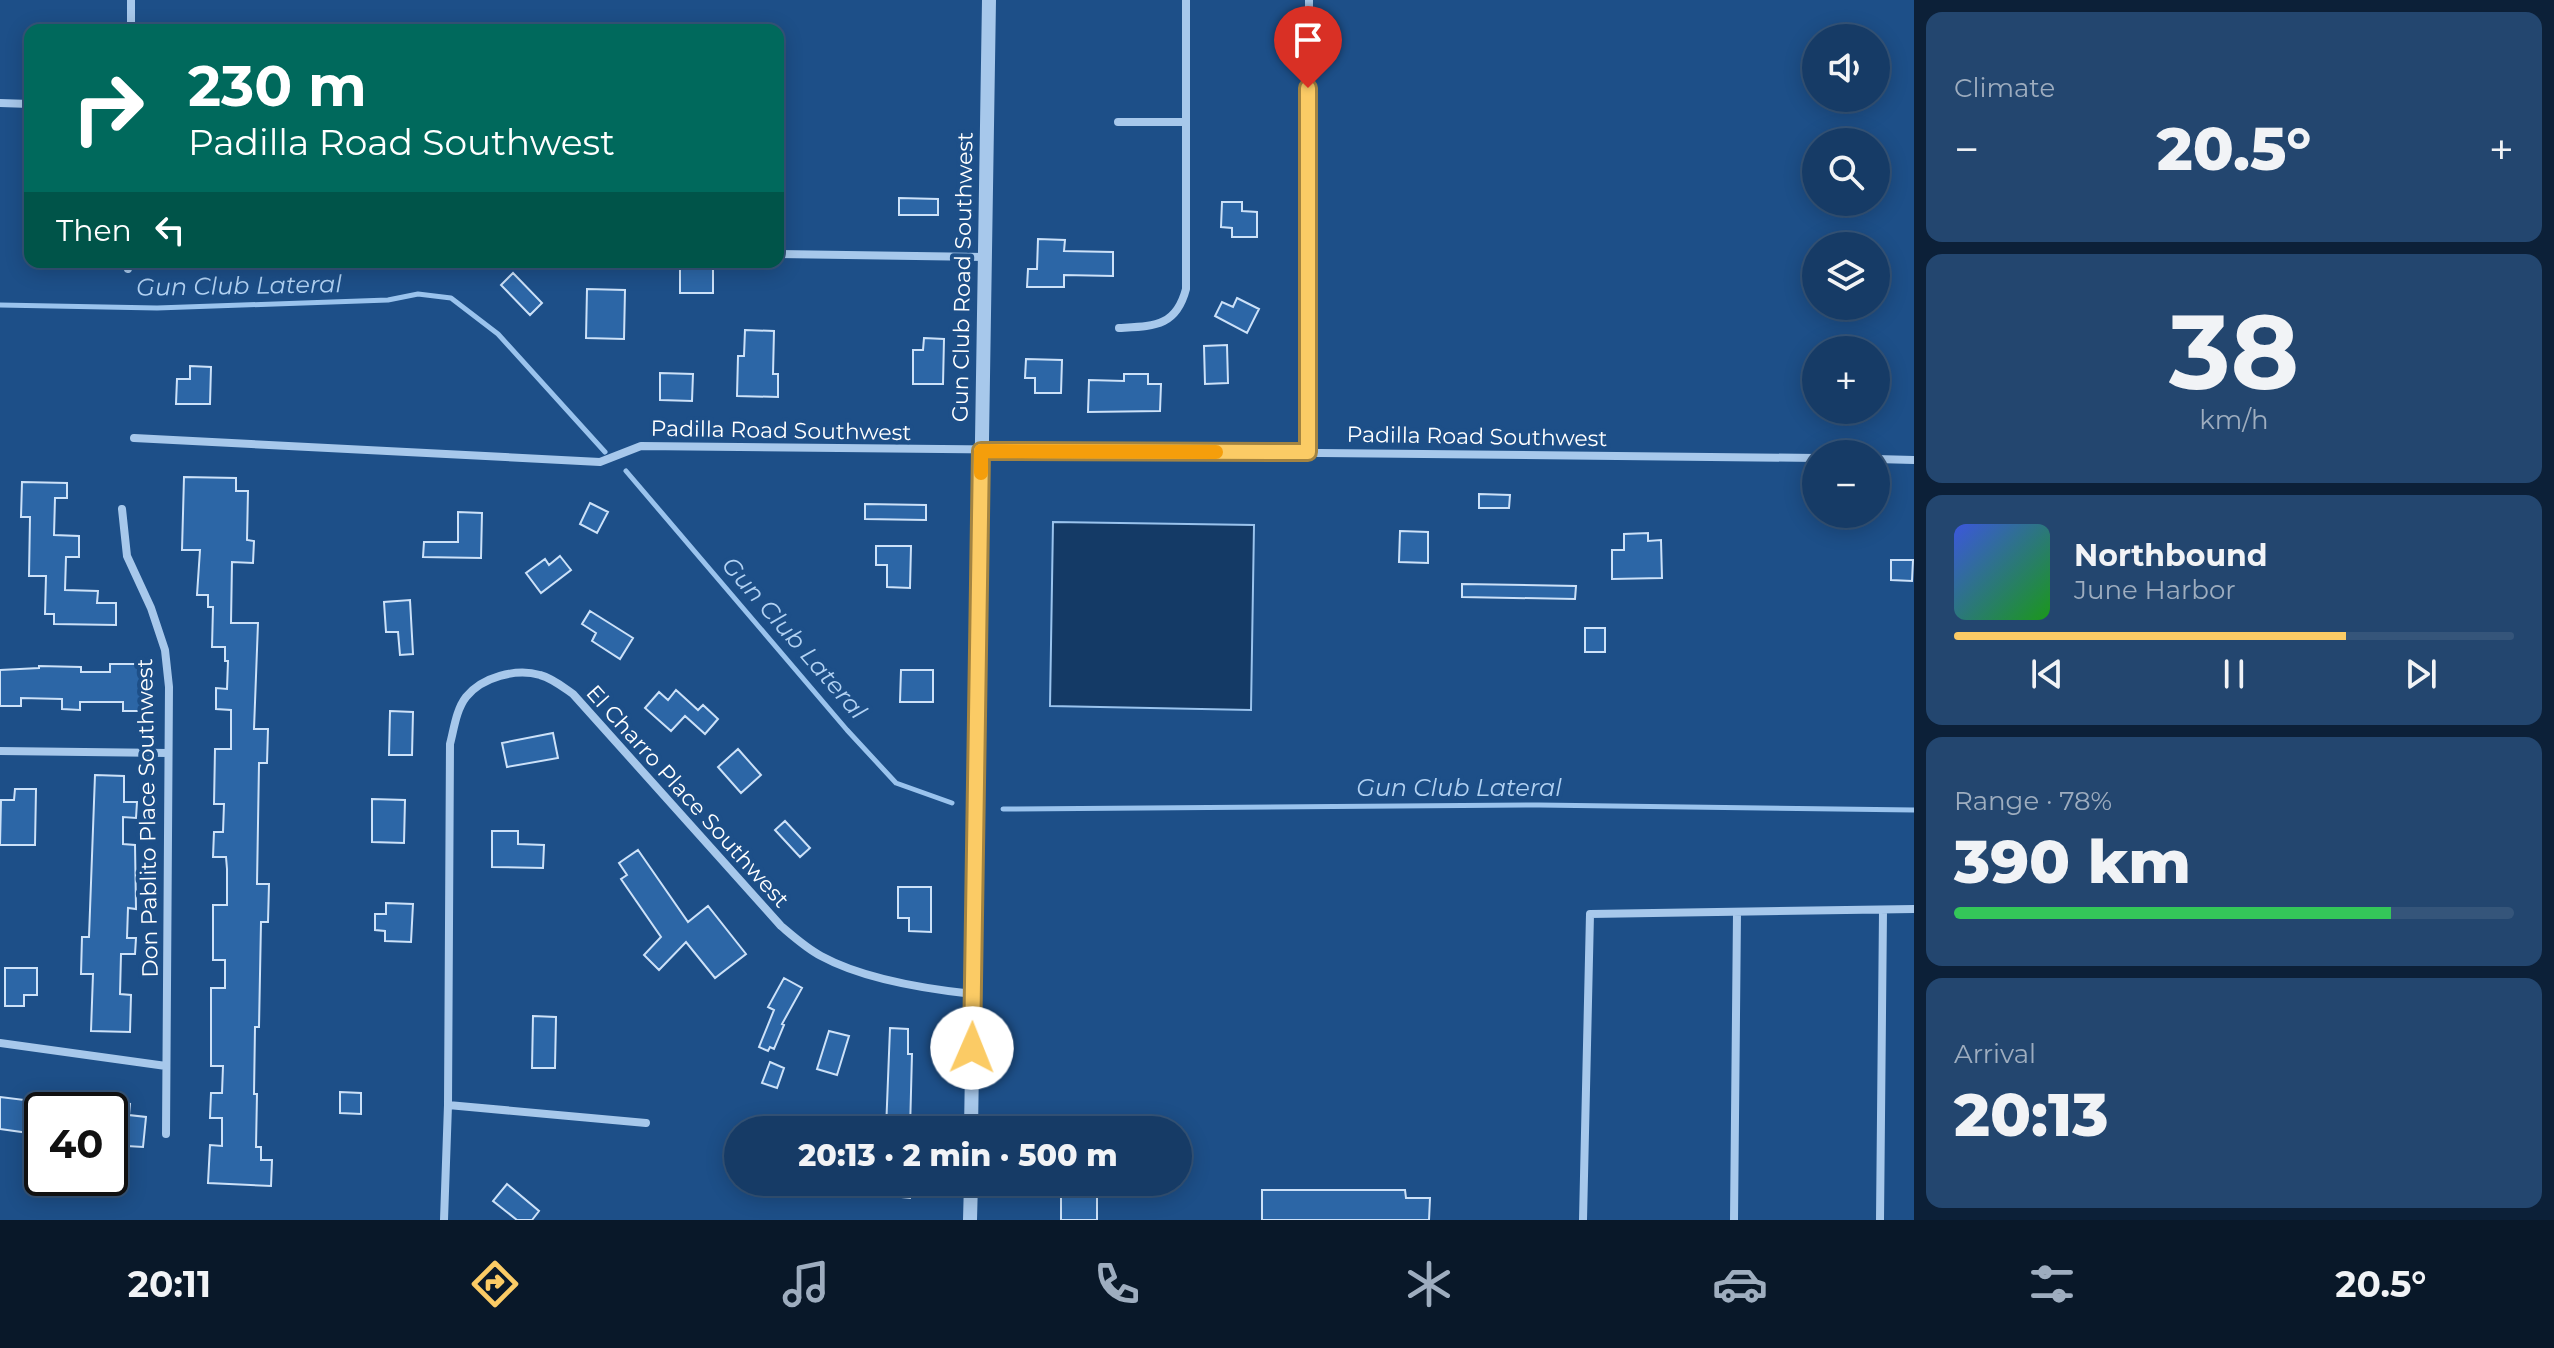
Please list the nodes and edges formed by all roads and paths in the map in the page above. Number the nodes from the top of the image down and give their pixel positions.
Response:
1 (131, 0) edge
2 (989, 0) edge
3 (1186, 0) edge
4 (1309, 0) edge
5 (131, 24) edge
6 (0, 103) edge
7 (24, 104) edge
8 (1118, 122) dead end
9 (1186, 122) junction
10 (784, 254) edge
11 (984, 257) junction
12 (1119, 328) dead end
13 (134, 438) dead end
14 (981, 451) junction
15 (1308, 452) junction
16 (1802, 458) edge
17 (1890, 459) edge
18 (1914, 460) edge
19 (122, 509) dead end
20 (0, 751) edge
21 (168, 753) junction
22 (1914, 909) edge
23 (1883, 911) junction
24 (1737, 913) junction
25 (973, 994) junction
26 (0, 1043) edge
27 (166, 1066) junction
28 (448, 1105) junction
29 (971, 1116) edge
30 (646, 1123) dead end
31 (166, 1134) dead end
32 (971, 1196) edge
33 (444, 1220) edge
34 (970, 1220) edge
35 (1583, 1220) edge
36 (1734, 1220) edge
37 (1880, 1220) edge

1 - 5 street
2 - 11 street, Gun Club Road Southwest
3 - 9 street
4 - 15 street
6 - 7 street
8 - 9 street
9 - 12 street
10 - 11 street
11 - 14 street, Gun Club Road Southwest
13 - 14 street, Padilla Road Southwest
14 - 15 street, Padilla Road Southwest
14 - 25 street, Gun Club Road Southwest
15 - 16 street, Padilla Road Southwest
17 - 18 street
19 - 21 street, Don Pablito Place Southwest
20 - 21 street
21 - 27 street, Don Pablito Place Southwest
22 - 23 street
23 - 24 street
23 - 37 street
24 - 35 street
24 - 36 street
25 - 28 street, El Charro Place Southwest
25 - 29 street, Gun Club Road Southwest
26 - 27 street
27 - 31 street, Don Pablito Place Southwest
28 - 30 street
28 - 33 street, El Charro Place Southwest
32 - 34 street

